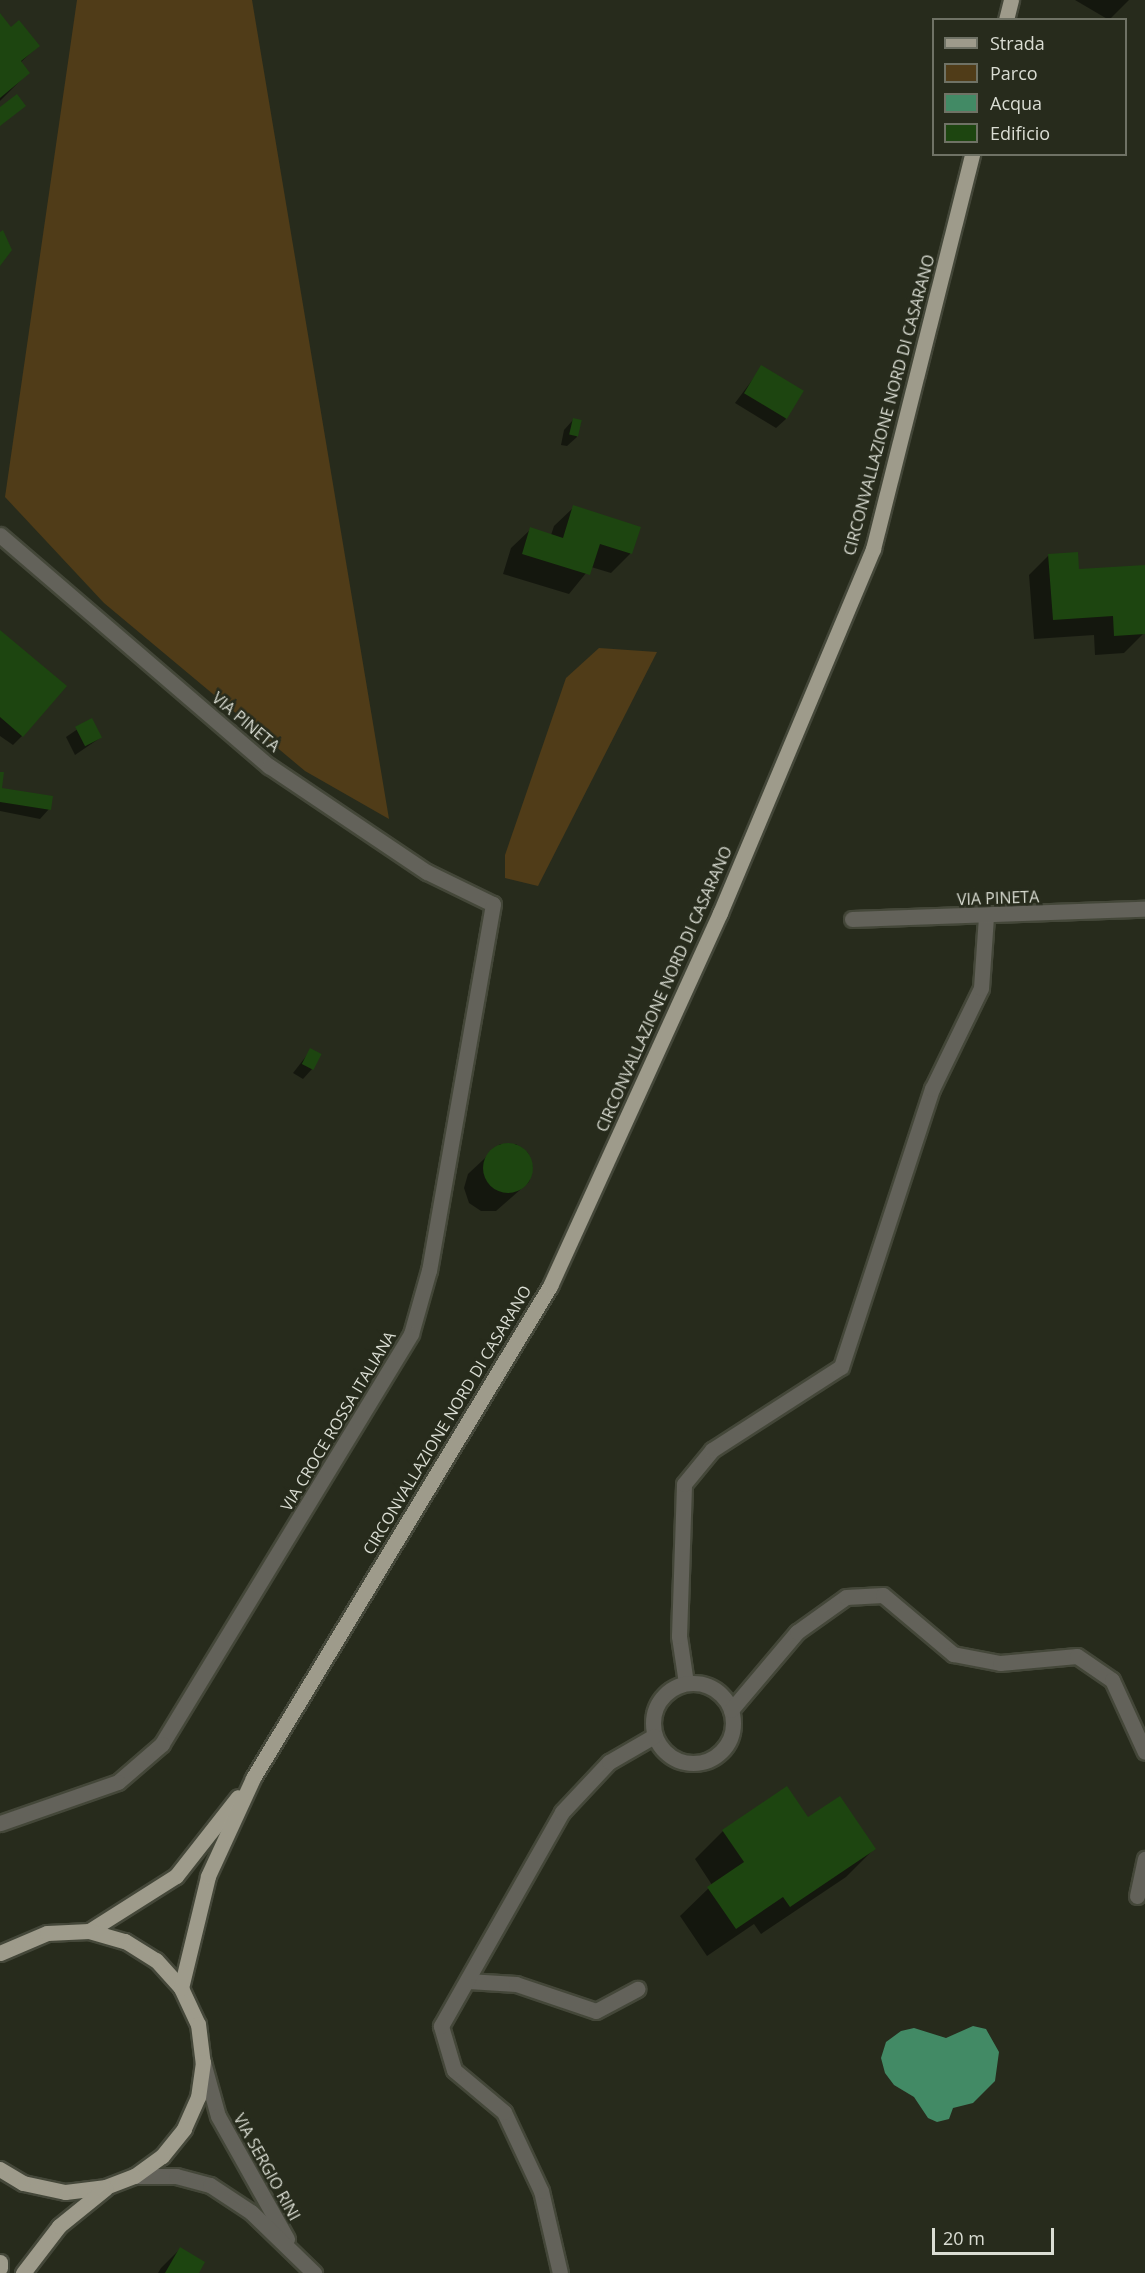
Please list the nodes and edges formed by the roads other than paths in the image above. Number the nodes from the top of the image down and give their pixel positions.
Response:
1 (1011, 0) edge
2 (1006, 18) edge
3 (971, 156) edge
4 (0, 535) edge
5 (493, 904) joint
6 (1145, 909) edge
7 (986, 916) junction
8 (852, 919) dead end
9 (686, 1683) junction
10 (731, 1710) junction
11 (654, 1736) junction
12 (1145, 1752) edge
13 (253, 1779) junction
14 (0, 1823) edge
15 (1145, 1859) edge
16 (1137, 1896) dead end
17 (89, 1931) junction
18 (0, 1953) edge
19 (468, 1981) junction
20 (181, 1988) junction
21 (637, 1989) dead end
22 (203, 2062) junction
23 (0, 2169) edge
24 (134, 2176) junction
25 (106, 2187) junction
26 (294, 2252) junction
27 (0, 2262) edge
28 (0, 2268) edge
29 (23, 2273) edge
30 (314, 2273) edge
31 (560, 2273) edge

1 - 2 main road
3 - 13 main road, CIRCONVALLAZIONE NORD DI CASARANO
4 - 5 street, VIA PINETA
5 - 14 street, VIA CROCE ROSSA ITALIANA
6 - 7 street, VIA PINETA
7 - 8 street, VIA PINETA
7 - 9 street
9 - 10 street
9 - 11 street
10 - 11 street
10 - 12 street
11 - 19 street
13 - 17 main road, CIRCONVALLAZIONE NORD DI CASARANO
13 - 20 main road, CIRCONVALLAZIONE NORD DI CASARANO
15 - 16 street
17 - 18 main road
17 - 20 main road
19 - 21 street
19 - 31 street
20 - 22 main road
22 - 24 main road
22 - 26 street, VIA SERGIO RINI
23 - 25 main road
24 - 25 main road
24 - 26 street, VIA SERGIO RINI
25 - 29 main road
26 - 30 street, VIA SERGIO RINI
27 - 28 main road

